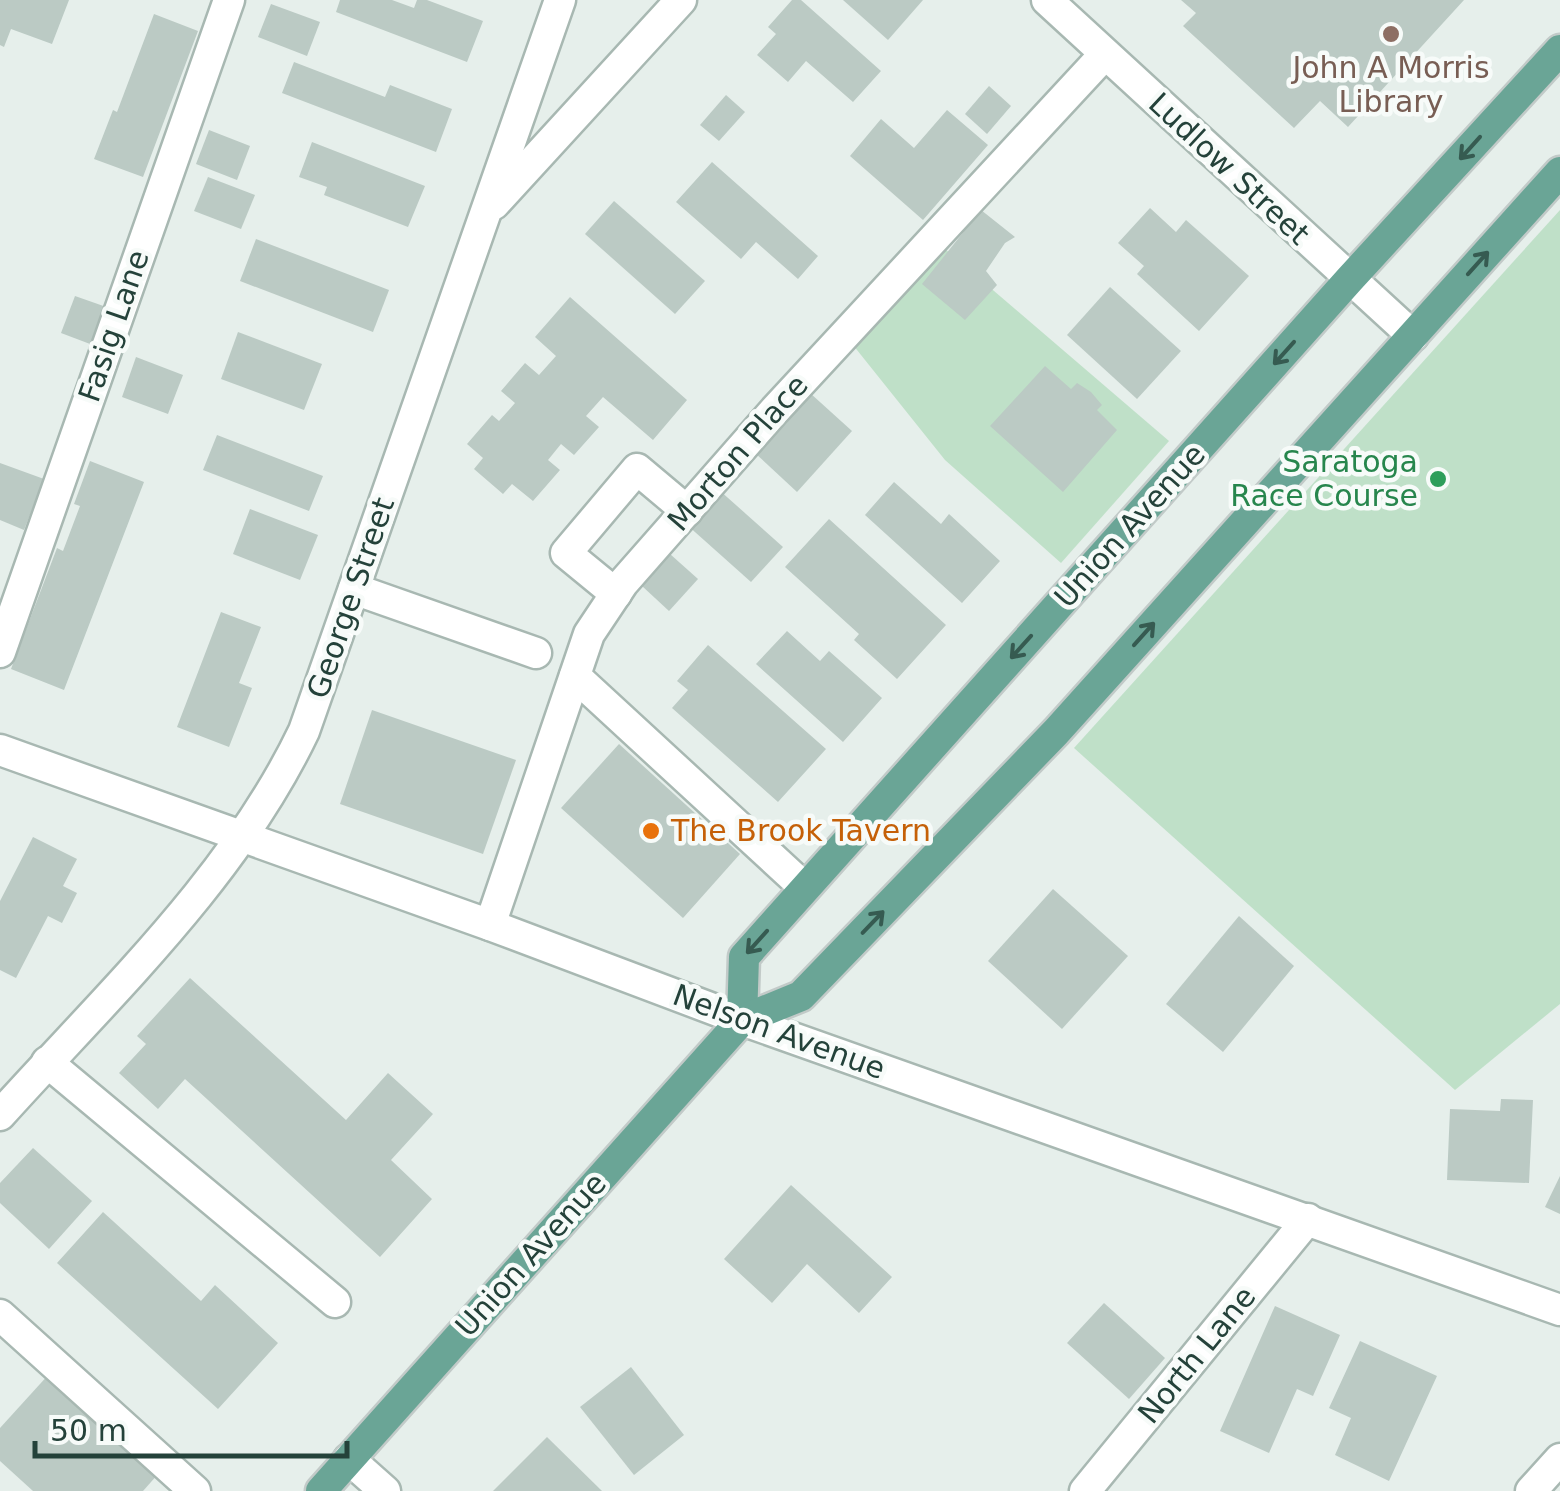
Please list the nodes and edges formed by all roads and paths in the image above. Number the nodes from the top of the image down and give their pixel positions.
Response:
1 (229, 0) edge
2 (560, 0) edge
3 (681, 0) edge
4 (1046, 0) edge
5 (1560, 50) edge
6 (1104, 54) junction
7 (1560, 172) edge
8 (486, 213) junction
9 (1349, 280) junction
10 (1412, 336) junction
11 (687, 510) junction
12 (354, 588) junction
13 (616, 594) junction
14 (0, 652) edge
15 (536, 653) dead end
16 (575, 676) junction
17 (0, 750) edge
18 (242, 837) junction
19 (805, 888) junction
20 (490, 925) junction
21 (742, 1020) junction
22 (48, 1062) junction
23 (0, 1116) edge
24 (1308, 1218) junction
25 (334, 1302) dead end
26 (1560, 1310) edge
27 (0, 1315) edge
28 (349, 1459) junction
29 (1560, 1459) edge
30 (194, 1491) edge
31 (320, 1491) edge
32 (384, 1491) edge
33 (1085, 1491) edge
34 (1531, 1491) edge

1 - 14 street, Fasig Lane
2 - 8 street, George Street
3 - 8 street
4 - 6 street, Ludlow Street
5 -> 9 main road, Union Avenue
6 - 9 street, Ludlow Street
6 - 11 street, Morton Place
10 -> 7 main road, Union Avenue
8 - 12 street, George Street
9 - 10 street, Ludlow Street
9 -> 19 main road, Union Avenue
21 -> 10 main road, Union Avenue
11 - 13 street, Morton Place
11 - 13 street
12 - 15 street
12 - 18 street, George Street
13 - 16 street, Morton Place
16 - 19 street
16 - 20 street, Morton Place
17 - 18 street, Nelson Avenue
18 - 20 street, Nelson Avenue
18 - 22 street, George Street
19 -> 21 main road, Union Avenue
20 - 21 street, Nelson Avenue
21 - 24 street, Nelson Avenue
21 - 28 main road, Union Avenue
22 - 23 street, George Street
22 - 25 street
24 - 26 street, Nelson Avenue
24 - 33 street, North Lane
27 - 30 street
28 - 31 main road, Union Avenue
28 - 32 street
29 - 34 street

